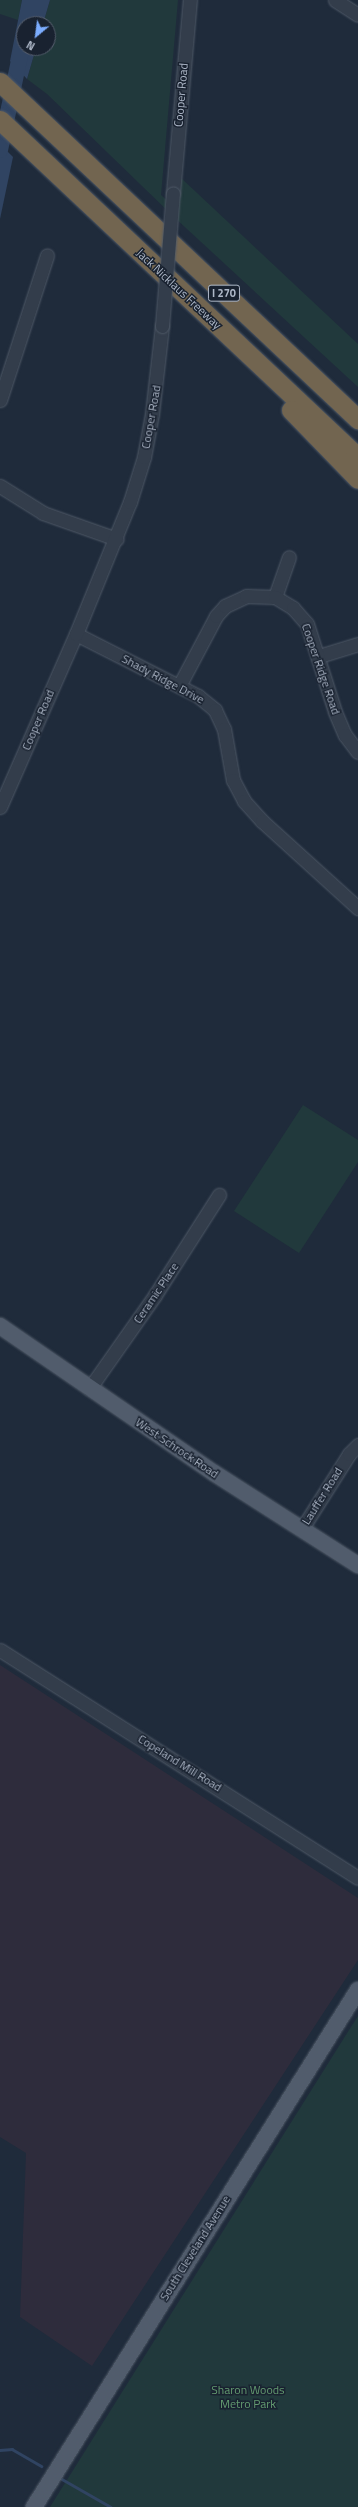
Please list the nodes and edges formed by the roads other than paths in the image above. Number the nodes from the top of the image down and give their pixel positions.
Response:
1 (190, 0) edge
2 (335, 0) edge
3 (358, 15) edge
4 (0, 82) edge
5 (0, 120) edge
6 (47, 255) dead end
7 (200, 310) junction
8 (0, 400) edge
9 (358, 418) edge
10 (358, 457) edge
11 (358, 479) edge
12 (0, 486) edge
13 (117, 539) junction
14 (289, 557) dead end
15 (275, 597) junction
16 (76, 634) junction
17 (358, 644) edge
18 (319, 656) junction
19 (179, 686) junction
20 (358, 752) edge
21 (0, 807) edge
22 (358, 908) edge
23 (219, 1195) dead end
24 (0, 1326) edge
25 (89, 1389) junction
26 (358, 1445) edge
27 (301, 1530) junction
28 (358, 1565) edge
29 (0, 1650) edge
30 (358, 1878) edge
31 (358, 1990) edge
32 (34, 2507) edge

1 - 13 street, Cooper Road, bridge
2 - 3 street
4 - 9 highway, I 270
5 - 7 highway, Jack Nicklaus Freeway / I 270
6 - 8 street
7 - 10 highway, Jack Nicklaus Freeway / I 270
7 - 11 highway
12 - 13 street
13 - 16 street, Cooper Road
14 - 15 street
15 - 18 street, Cooper Ridge Road
15 - 19 street
16 - 19 street, Shady Ridge Drive
16 - 21 street, Cooper Road
17 - 18 street
18 - 20 street, Cooper Ridge Road
19 - 22 street, Shady Ridge Drive
23 - 25 street, Ceramic Place
24 - 25 main road, West Schrock Road
25 - 27 main road, West Schrock Road
26 - 27 street, Lauffer Road
27 - 28 main road, West Schrock Road
29 - 30 street, Copeland Mill Road
31 - 32 main road, South Cleveland Avenue

